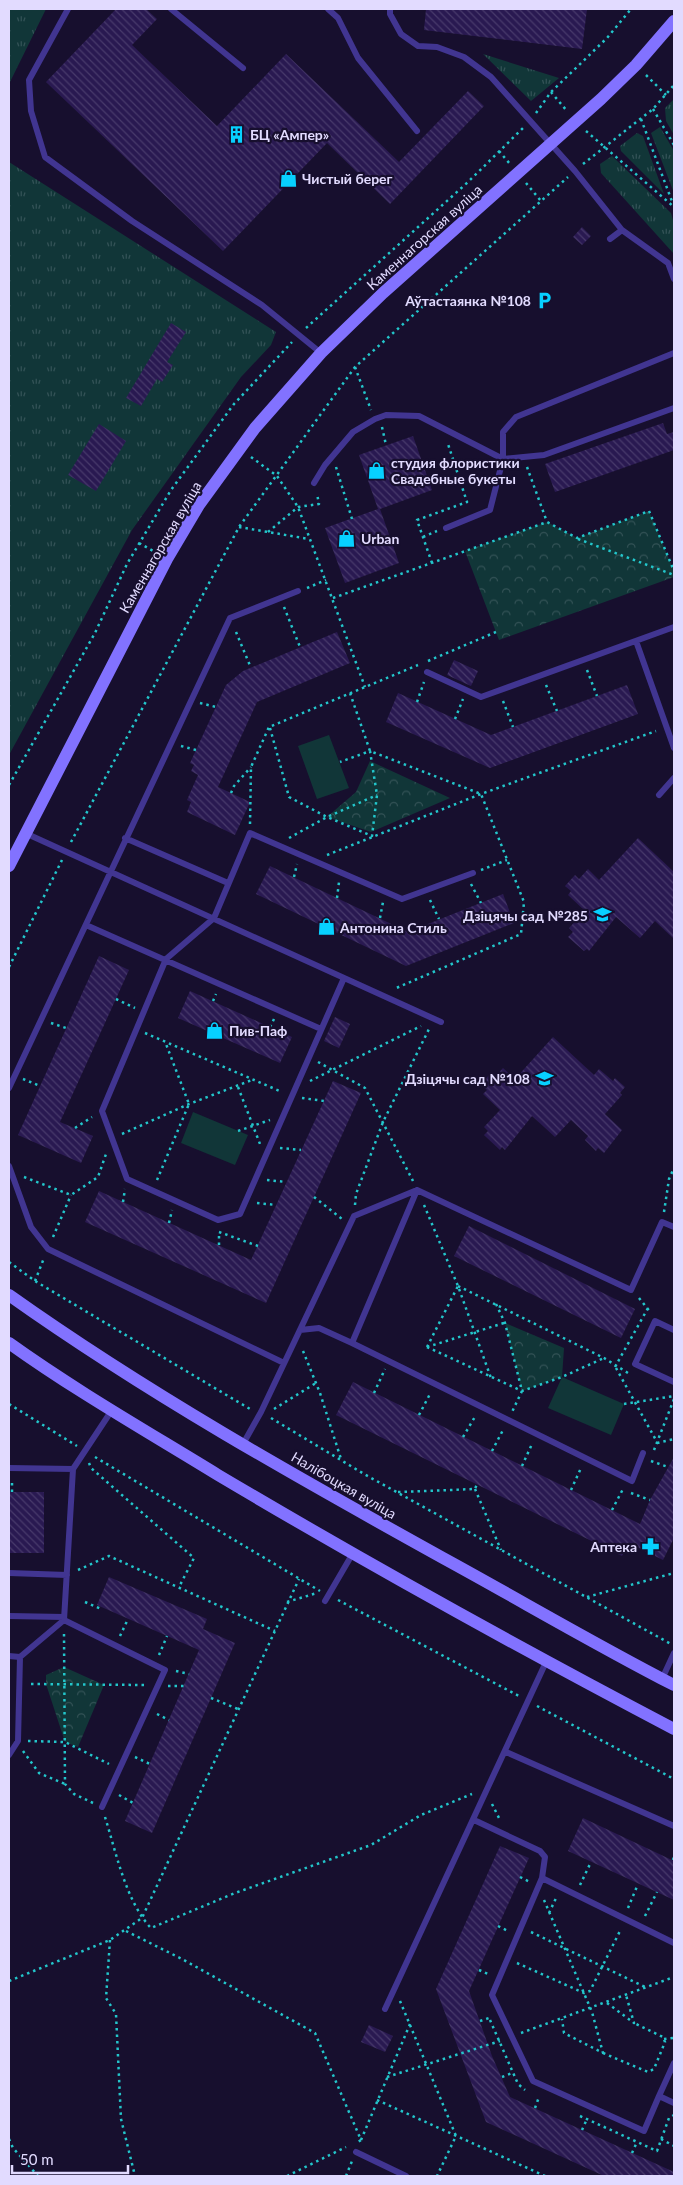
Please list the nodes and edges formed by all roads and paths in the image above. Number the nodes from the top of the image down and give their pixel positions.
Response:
1 (68, 9) edge
2 (171, 9) edge
3 (328, 9) edge
4 (390, 9) edge
5 (631, 9) edge
6 (674, 21) edge
7 (636, 65) junction
8 (243, 68) dead end
9 (674, 85) edge
10 (551, 92) junction
11 (666, 95) junction
12 (653, 109) junction
13 (641, 119) junction
14 (531, 120) junction
15 (575, 122) junction
16 (417, 132) dead end
17 (550, 144) junction
18 (674, 144) edge
19 (606, 147) junction
20 (575, 171) junction
21 (674, 206) edge
22 (622, 230) junction
23 (610, 239) dead end
24 (671, 265) edge
25 (674, 279) edge
26 (299, 336) junction
27 (321, 353) junction
28 (674, 353) edge
29 (355, 367) junction
30 (674, 408) edge
31 (377, 418) junction
32 (443, 428) junction
33 (386, 445) dead end
34 (239, 449) junction
35 (333, 456) junction
36 (524, 457) junction
37 (503, 459) junction
38 (277, 476) junction
39 (314, 483) joint
40 (298, 507) junction
41 (352, 518) dead end
42 (547, 522) junction
43 (239, 527) junction
44 (446, 528) joint
45 (268, 532) junction
46 (422, 536) junction
47 (576, 538) junction
48 (310, 539) junction
49 (139, 542) junction
50 (167, 559) junction
51 (432, 563) junction
52 (674, 571) edge
53 (674, 575) edge
54 (326, 580) junction
55 (298, 591) joint
56 (281, 598) junction
57 (333, 598) junction
58 (230, 618) junction
59 (674, 627) edge
60 (496, 632) dead end
61 (636, 641) junction
62 (300, 647) dead end
63 (583, 660) junction
64 (251, 668) dead end
65 (427, 672) joint
66 (542, 675) junction
67 (365, 687) junction
68 (467, 690) junction
69 (499, 691) junction
70 (350, 693) junction
71 (597, 696) dead end
72 (191, 700) junction
73 (417, 702) dead end
74 (216, 707) dead end
75 (557, 711) dead end
76 (455, 719) dead end
77 (269, 727) junction
78 (513, 727) dead end
79 (666, 727) junction
80 (171, 744) junction
81 (674, 748) edge
82 (196, 750) dead end
83 (370, 751) junction
84 (340, 762) dead end
85 (251, 767) junction
86 (674, 778) edge
87 (9, 785) edge
88 (231, 793) dead end
89 (481, 794) junction
90 (377, 795) junction
91 (659, 795) dead end
92 (327, 817) junction
93 (25, 833) junction
94 (250, 833) junction
95 (372, 836) junction
96 (125, 838) junction
97 (278, 844) junction
98 (66, 851) junction
99 (315, 860) junction
100 (507, 860) junction
101 (9, 866) edge
102 (110, 872) junction
103 (470, 874) junction
104 (228, 883) junction
105 (425, 890) junction
106 (385, 891) junction
107 (481, 903) dead end
108 (214, 918) junction
109 (380, 918) dead end
110 (439, 919) dead end
111 (86, 925) junction
112 (166, 959) junction
113 (9, 967) edge
114 (344, 978) junction
115 (381, 994) junction
116 (116, 998) dead end
117 (144, 1012) junction
118 (41, 1019) junction
119 (437, 1021) junction
120 (66, 1028) dead end
121 (137, 1029) junction
122 (321, 1029) junction
123 (166, 1043) junction
124 (308, 1058) junction
125 (335, 1070) junction
126 (14, 1076) junction
127 (252, 1080) junction
128 (40, 1086) dead end
129 (238, 1087) junction
130 (296, 1087) junction
131 (9, 1088) edge
132 (291, 1096) junction
133 (324, 1101) dead end
134 (189, 1104) junction
135 (102, 1111) junction
136 (284, 1115) junction
137 (383, 1122) junction
138 (252, 1126) junction
139 (74, 1128) dead end
140 (238, 1131) dead end
141 (112, 1138) junction
142 (269, 1147) junction
143 (301, 1150) dead end
144 (265, 1157) junction
145 (674, 1168) edge
146 (10, 1169) edge
147 (256, 1178) junction
148 (286, 1182) dead end
149 (152, 1190) junction
150 (417, 1190) junction
151 (314, 1197) dead end
152 (245, 1201) junction
153 (276, 1205) dead end
154 (354, 1216) junction
155 (218, 1220) junction
156 (662, 1222) junction
157 (350, 1225) junction
158 (674, 1227) edge
159 (219, 1232) junction
160 (219, 1245) dead end
161 (258, 1246) dead end
162 (9, 1262) edge
163 (458, 1286) junction
164 (9, 1295) edge
165 (496, 1304) junction
166 (648, 1308) dead end
167 (505, 1323) junction
168 (300, 1330) junction
169 (674, 1330) edge
170 (473, 1331) junction
171 (9, 1343) edge
172 (352, 1343) junction
173 (427, 1347) junction
174 (298, 1358) dead end
175 (604, 1358) junction
176 (284, 1363) junction
177 (615, 1367) junction
178 (385, 1369) dead end
179 (632, 1375) dead end
180 (491, 1378) junction
181 (674, 1382) edge
182 (316, 1383) junction
183 (522, 1391) junction
184 (666, 1391) dead end
185 (431, 1392) dead end
186 (374, 1393) dead end
187 (674, 1397) edge
188 (277, 1401) dead end
189 (636, 1402) junction
190 (9, 1404) edge
191 (624, 1404) dead end
192 (112, 1410) junction
193 (273, 1410) junction
194 (261, 1412) junction
195 (476, 1414) dead end
196 (419, 1415) dead end
197 (504, 1429) dead end
198 (463, 1437) dead end
199 (674, 1439) edge
200 (532, 1443) dead end
201 (657, 1443) junction
202 (244, 1444) junction
203 (84, 1451) junction
204 (492, 1451) dead end
205 (643, 1453) dead end
206 (341, 1460) junction
207 (649, 1461) dead end
208 (522, 1466) dead end
209 (668, 1467) dead end
210 (9, 1468) edge
211 (581, 1468) dead end
212 (73, 1469) junction
213 (476, 1484) dead end
214 (475, 1489) junction
215 (623, 1489) dead end
216 (571, 1490) dead end
217 (396, 1492) junction
218 (634, 1494) dead end
219 (650, 1500) dead end
220 (612, 1510) dead end
221 (501, 1551) junction
222 (353, 1553) junction
223 (9, 1573) edge
224 (674, 1573) edge
225 (67, 1575) junction
226 (299, 1579) junction
227 (179, 1588) junction
228 (587, 1597) junction
229 (327, 1598) joint
230 (85, 1602) dead end
231 (287, 1602) junction
232 (102, 1608) dead end
233 (9, 1616) edge
234 (64, 1618) junction
235 (128, 1618) dead end
236 (274, 1631) junction
237 (167, 1636) dead end
238 (116, 1646) junction
239 (674, 1646) edge
240 (674, 1653) edge
241 (9, 1656) edge
242 (20, 1657) junction
243 (546, 1662) junction
244 (155, 1665) junction
245 (662, 1679) junction
246 (19, 1684) junction
247 (64, 1684) junction
248 (674, 1685) edge
249 (158, 1686) junction
250 (184, 1686) dead end
251 (211, 1698) dead end
252 (528, 1701) junction
253 (238, 1709) junction
254 (674, 1729) edge
255 (18, 1741) junction
256 (65, 1742) junction
257 (506, 1752) junction
258 (127, 1753) junction
259 (9, 1755) edge
260 (150, 1764) dead end
261 (119, 1770) junction
262 (674, 1780) edge
263 (65, 1784) junction
264 (109, 1790) junction
265 (487, 1792) junction
266 (491, 1801) dead end
267 (133, 1802) dead end
268 (102, 1807) junction
269 (474, 1820) junction
270 (500, 1821) dead end
271 (674, 1826) edge
272 (590, 1862) dead end
273 (520, 1877) dead end
274 (542, 1878) junction
275 (572, 1882) dead end
276 (532, 1883) dead end
277 (638, 1884) dead end
278 (580, 1886) junction
279 (588, 1890) dead end
280 (657, 1892) dead end
281 (546, 1893) dead end
282 (552, 1893) dead end
283 (549, 1912) junction
284 (645, 1916) dead end
285 (142, 1918) junction
286 (626, 1920) junction
287 (498, 1926) dead end
288 (126, 1931) junction
289 (520, 1932) junction
290 (110, 1940) junction
291 (674, 1944) edge
292 (565, 1949) junction
293 (506, 1963) junction
294 (602, 1967) junction
295 (479, 1970) dead end
296 (488, 1974) dead end
297 (674, 1977) edge
298 (9, 1981) edge
299 (646, 1988) junction
300 (584, 1993) junction
301 (626, 1996) junction
302 (607, 2002) junction
303 (591, 2008) junction
304 (385, 2009) dead end
305 (489, 2018) dead end
306 (562, 2018) junction
307 (480, 2021) dead end
308 (634, 2023) junction
309 (410, 2024) dead end
310 (512, 2036) junction
311 (674, 2038) edge
312 (664, 2039) junction
313 (603, 2053) junction
314 (674, 2063) edge
315 (513, 2073) dead end
316 (387, 2077) junction
317 (502, 2077) dead end
318 (659, 2096) junction
319 (539, 2097) dead end
320 (377, 2100) junction
321 (674, 2103) edge
322 (534, 2108) dead end
323 (674, 2115) edge
324 (587, 2119) dead end
325 (582, 2130) dead end
326 (456, 2136) junction
327 (9, 2139) edge
328 (361, 2140) junction
329 (637, 2142) dead end
330 (674, 2146) edge
331 (356, 2152) junction
332 (632, 2154) dead end
333 (38, 2176) edge
334 (135, 2176) edge
335 (287, 2176) edge
336 (346, 2176) edge
337 (406, 2176) edge
338 (437, 2176) edge
339 (545, 2176) edge

1 - 26 lane
2 - 8 lane
3 - 16 lane
4 - 14 lane
5 - 10 path
6 - 7 main road, Каменнагорская вуліца
7 - 11 path
7 - 15 main road, Каменнагорская вуліца
9 - 11 path
10 - 14 path
10 - 15 path
11 - 12 path
12 - 13 path
12 - 18 path
13 - 19 path
13 - 21 path
14 - 17 lane
14 - 26 path
15 - 17 main road, Каменнагорская вуліца
15 - 19 path
17 - 20 lane
17 - 27 main road, Каменнагорская вуліца
19 - 20 path
19 - 21 path
20 - 22 lane
20 - 29 path
22 - 23 lane
22 - 24 lane
24 - 25 lane
26 - 27 lane
26 - 49 path
27 - 34 main road, Каменнагорская вуліца
28 - 37 lane
29 - 31 path
29 - 38 path
30 - 36 lane
31 - 32 lane
31 - 33 path
31 - 35 lane
32 - 37 lane
32 - 46 path
34 - 38 path
34 - 50 main road, Каменнагорская вуліца
35 - 39 lane
35 - 41 path
36 - 37 lane
36 - 42 path
37 - 44 lane
38 - 40 path
38 - 43 path
39 - 40 path
40 - 45 path
40 - 48 path
42 - 47 path
42 - 51 path
43 - 45 path
43 - 98 path
44 - 46 path
45 - 48 path
46 - 51 path
47 - 52 path
47 - 53 path
48 - 54 path
49 - 50 path
49 - 87 path
50 - 93 main road, Каменнагорская вуліца
51 - 57 path
54 - 55 path
54 - 57 path
55 - 56 lane
56 - 58 lane
56 - 62 path
57 - 67 path
58 - 64 path
58 - 72 lane
59 - 61 lane
60 - 67 path
61 - 63 lane
61 - 79 lane
63 - 66 lane
63 - 71 path
65 - 68 lane
65 - 73 path
66 - 69 lane
66 - 75 path
67 - 70 path
68 - 69 lane
68 - 76 path
69 - 78 path
70 - 77 path
70 - 83 path
72 - 74 path
72 - 80 lane
77 - 85 path
77 - 92 path
79 - 81 lane
79 - 89 path
80 - 82 path
80 - 96 lane
83 - 84 path
83 - 89 path
83 - 90 path
85 - 88 path
85 - 94 path
86 - 91 lane
89 - 95 path
89 - 100 path
90 - 92 path
90 - 95 path
92 - 95 path
92 - 97 path
93 - 98 lane
93 - 101 main road, Каменнагорская вуліца
94 - 97 lane
94 - 104 lane
95 - 99 path
96 - 102 lane
96 - 104 lane
97 - 99 lane
98 - 102 lane
98 - 113 path
99 - 106 lane
100 - 103 path
100 - 115 path
102 - 108 lane
102 - 111 lane
103 - 105 lane
103 - 107 path
104 - 108 lane
105 - 106 lane
105 - 110 path
106 - 109 path
108 - 112 lane
108 - 114 lane
111 - 112 lane
111 - 118 lane
112 - 117 lane
112 - 122 lane
114 - 115 lane
114 - 122 lane
115 - 119 lane
116 - 117 path
117 - 121 lane
118 - 120 path
118 - 126 lane
119 - 125 path
119 - 137 path
121 - 123 path
121 - 135 lane
122 - 124 lane
123 - 127 path
123 - 134 path
124 - 125 path
124 - 130 lane
125 - 130 path
125 - 137 path
126 - 128 path
126 - 131 lane
127 - 129 path
127 - 132 path
129 - 134 path
129 - 138 path
130 - 132 lane
132 - 133 path
132 - 136 lane
134 - 141 path
134 - 149 path
135 - 139 path
135 - 141 lane
136 - 138 path
136 - 142 lane
137 - 150 path
137 - 154 path
138 - 140 path
138 - 144 path
141 - 146 path
141 - 149 lane
142 - 143 path
142 - 144 lane
144 - 147 lane
145 - 156 path
146 - 176 lane
147 - 148 path
147 - 152 lane
149 - 155 lane
150 - 154 lane
150 - 156 lane
150 - 163 path
150 - 172 lane
151 - 157 path
152 - 153 path
152 - 155 lane
154 - 157 lane
155 - 159 path
156 - 158 lane
157 - 168 lane
159 - 160 path
159 - 161 path
162 - 194 path
163 - 165 path
163 - 170 path
163 - 173 path
164 - 202 main road, Налібоцкая вуліца
165 - 167 path
165 - 175 path
166 - 177 path
167 - 170 path
167 - 183 path
168 - 172 lane
168 - 176 lane
169 - 181 lane
170 - 173 path
170 - 180 path
171 - 192 main road
172 - 205 lane
173 - 180 path
174 - 182 path
175 - 177 path
175 - 183 path
176 - 194 lane
177 - 179 path
177 - 189 path
178 - 186 path
180 - 183 path
182 - 193 path
182 - 206 path
184 - 187 path
185 - 196 path
187 - 189 path
187 - 201 path
188 - 193 path
189 - 191 path
189 - 201 path
190 - 203 path
192 - 203 lane
192 - 222 main road
193 - 206 path
194 - 202 lane
195 - 198 path
197 - 204 path
199 - 201 path
200 - 208 path
202 - 245 main road, Налібоцкая вуліца
203 - 212 lane
203 - 226 path
203 - 227 path
206 - 217 path
207 - 209 path
210 - 212 lane
211 - 216 path
212 - 225 lane
213 - 214 path
214 - 217 path
214 - 221 path
215 - 220 path
217 - 221 path
218 - 219 path
221 - 228 path
222 - 229 lane
222 - 243 main road
223 - 225 lane
224 - 228 path
225 - 227 path
225 - 234 lane
226 - 231 path
226 - 231 path
227 - 236 path
228 - 239 path
229 - 252 path
230 - 232 path
231 - 236 path
233 - 234 lane
234 - 238 lane
234 - 242 lane
234 - 247 path
235 - 238 path
236 - 253 path
237 - 244 path
238 - 244 lane
240 - 245 lane
241 - 242 lane
242 - 246 lane
243 - 252 lane
243 - 254 main road
244 - 249 lane
245 - 248 main road, Налібоцкая вуліца
246 - 247 path
246 - 255 lane
247 - 249 path
247 - 256 path
249 - 250 path
249 - 258 lane
251 - 253 path
252 - 257 lane
252 - 262 path
253 - 285 path
255 - 256 path
255 - 259 lane
255 - 263 path
256 - 261 path
256 - 263 path
257 - 265 lane
257 - 271 lane
258 - 260 path
258 - 261 lane
261 - 264 lane
263 - 268 path
264 - 267 path
264 - 268 lane
265 - 269 lane
265 - 285 path
266 - 270 path
268 - 285 path
269 - 274 lane
269 - 304 lane
272 - 278 path
273 - 276 path
274 - 286 lane
274 - 289 lane
275 - 278 path
277 - 286 path
278 - 279 path
280 - 284 path
281 - 283 path
282 - 283 path
283 - 292 path
285 - 288 path
286 - 291 lane
286 - 294 path
287 - 289 path
288 - 290 path
288 - 328 path
289 - 292 path
289 - 293 lane
290 - 298 path
290 - 334 path
292 - 294 path
292 - 300 path
293 - 300 path
293 - 310 lane
294 - 299 path
294 - 300 path
295 - 296 path
297 - 299 path
299 - 301 path
300 - 303 path
301 - 302 path
301 - 308 path
302 - 303 path
302 - 308 path
303 - 306 path
303 - 313 path
305 - 307 path
306 - 310 path
306 - 313 path
308 - 312 path
309 - 316 path
310 - 316 path
310 - 318 lane
311 - 312 path
312 - 313 path
314 - 318 lane
315 - 317 path
316 - 320 path
318 - 321 lane
319 - 322 path
320 - 326 path
320 - 328 path
323 - 330 path
324 - 325 path
326 - 338 path
326 - 339 path
327 - 333 path
328 - 331 path
328 - 335 path
329 - 332 path
331 - 336 path
331 - 337 lane

